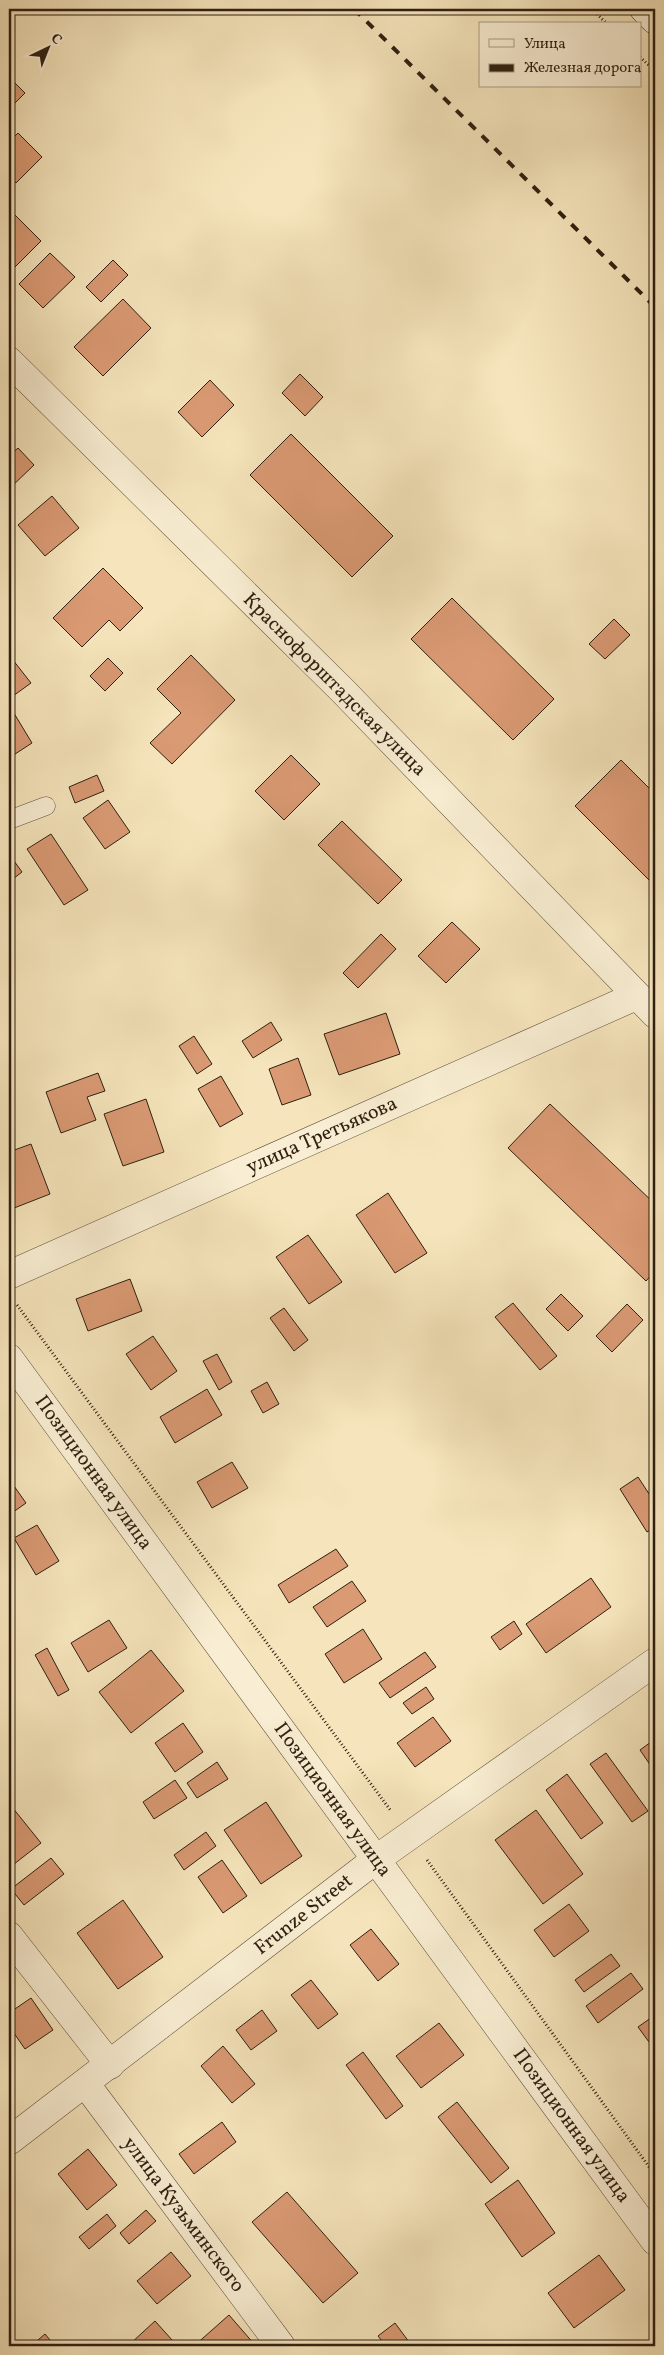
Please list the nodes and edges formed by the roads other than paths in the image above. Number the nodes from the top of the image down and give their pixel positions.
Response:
1 (644, 9) edge
2 (655, 20) edge
3 (9, 361) edge
4 (46, 806) dead end
5 (9, 820) edge
6 (646, 1005) edge
7 (9, 1275) edge
8 (9, 1358) edge
9 (655, 1662) edge
10 (375, 1860) junction
11 (9, 1936) edge
12 (110, 2065) junction
13 (85, 2083) junction
14 (9, 2141) edge
15 (655, 2241) edge
16 (281, 2346) edge

1 - 2 street
3 - 6 street, Краснофорштадская улица
4 - 5 lane
6 - 7 street, улица Третьякова
8 - 10 street, Позиционная улица
9 - 10 street, Frunze Street
10 - 12 street, Frunze Street
10 - 15 street, Позиционная улица
11 - 12 street
12 - 13 street, Frunze Street
13 - 14 street, Frunze Street
13 - 16 street, улица Кузьминского

